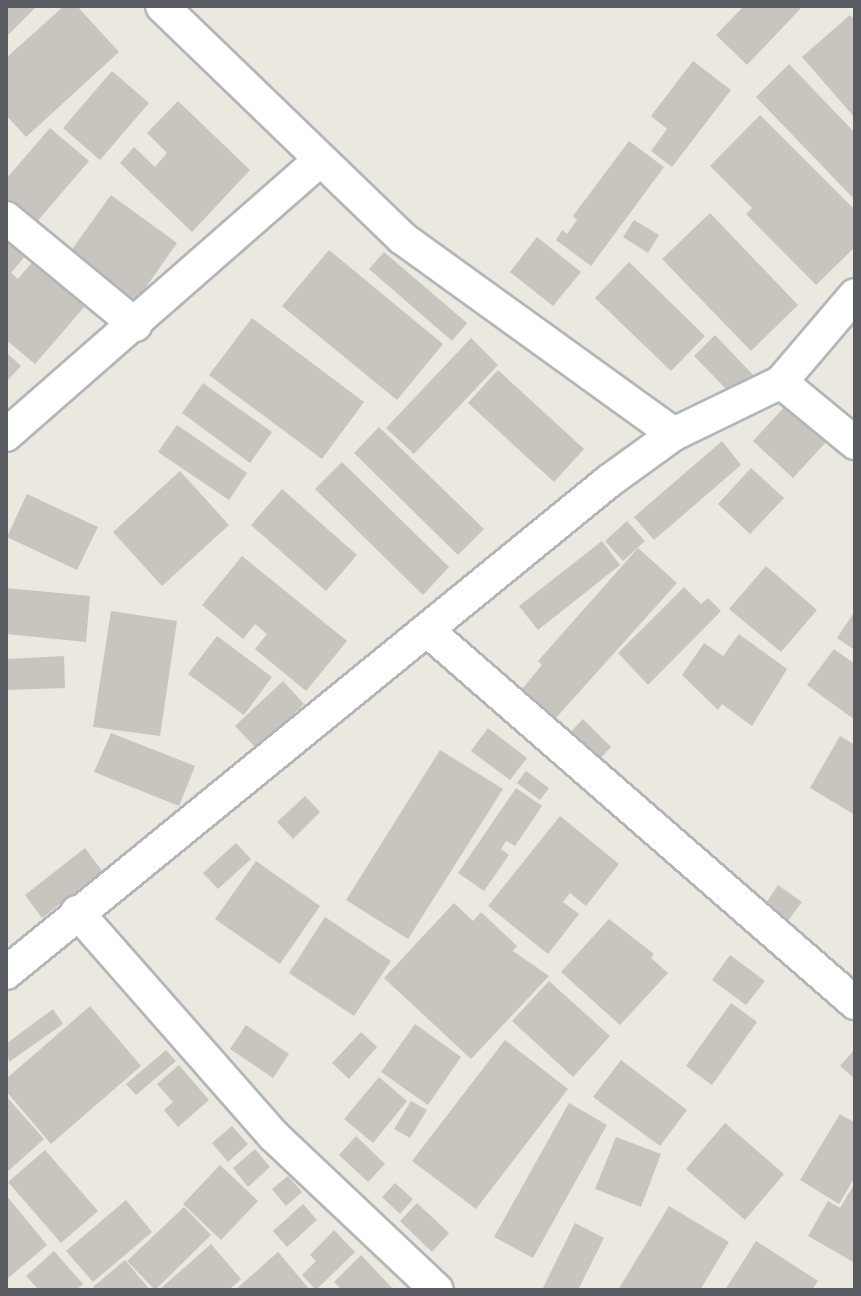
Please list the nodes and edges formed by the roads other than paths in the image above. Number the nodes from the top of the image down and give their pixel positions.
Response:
1 (162, 6) edge
2 (318, 162) junction
3 (6, 218) edge
4 (855, 295) edge
5 (136, 325) junction
6 (781, 382) junction
7 (674, 434) junction
8 (6, 435) edge
9 (855, 443) edge
10 (427, 630) junction
11 (77, 912) junction
12 (6, 973) edge
13 (855, 1003) edge
14 (437, 1290) edge

1 - 2 street
2 - 5 street
2 - 7 street
3 - 5 street
4 - 6 street
5 - 8 street
6 - 7 street
6 - 9 street
7 - 10 street
10 - 11 street
10 - 13 street
11 - 12 street
11 - 14 street

